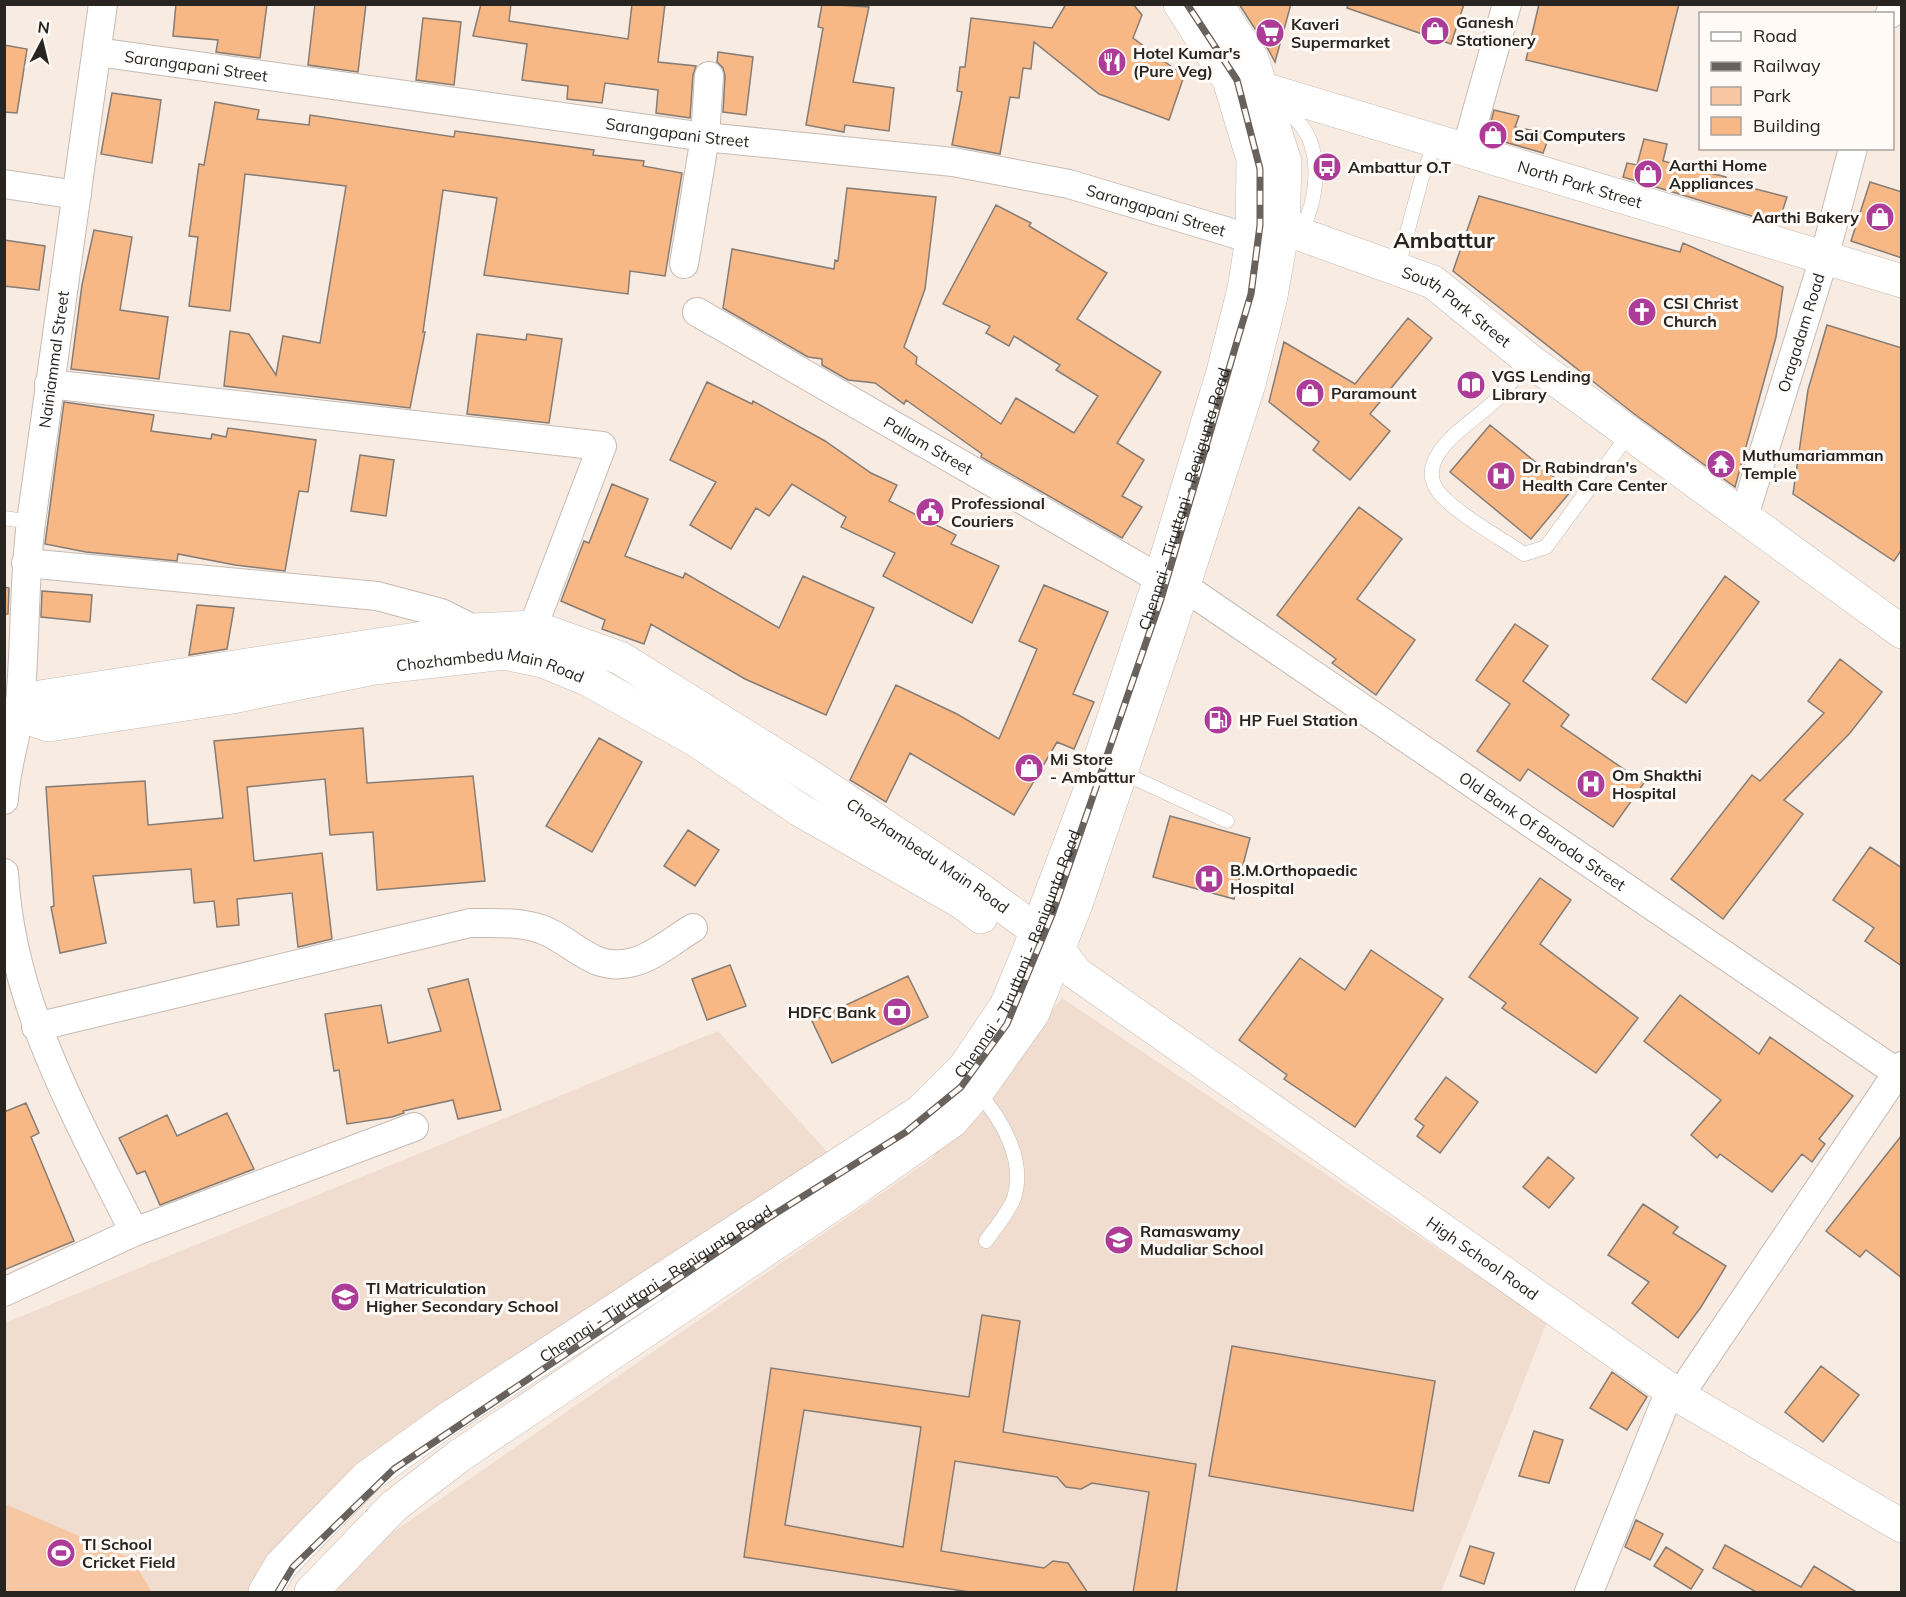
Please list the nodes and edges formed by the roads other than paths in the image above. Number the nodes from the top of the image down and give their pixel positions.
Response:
1 (103, 4) edge
2 (1180, 4) edge
3 (1216, 4) edge
4 (1507, 4) edge
5 (97, 52) junction
6 (709, 76) dead end
7 (1260, 88) junction
8 (705, 137) junction
9 (1451, 145) junction
10 (1853, 150) edge
11 (4, 184) edge
12 (77, 195) junction
13 (1283, 228) junction
14 (1252, 239) junction
15 (1824, 258) junction
16 (684, 264) dead end
17 (1398, 267) junction
18 (1902, 281) edge
19 (697, 312) dead end
20 (1529, 360) junction
21 (49, 384) junction
22 (1629, 434) junction
23 (1743, 516) junction
24 (18, 520) edge
25 (26, 563) junction
26 (1171, 582) junction
27 (533, 627) junction
28 (475, 630) junction
29 (1902, 632) edge
30 (12, 715) edge
31 (1121, 772) junction
32 (4, 800) edge
33 (1227, 821) dead end
34 (4, 873) edge
35 (693, 928) dead end
36 (1050, 955) junction
37 (36, 1028) junction
38 (1900, 1072) edge
39 (977, 1092) junction
40 (414, 1126) dead end
41 (134, 1232) junction
42 (986, 1241) dead end
43 (4, 1292) edge
44 (506, 1380) junction
45 (1674, 1393) junction
46 (529, 1409) junction
47 (1902, 1526) edge
48 (265, 1593) edge
49 (311, 1593) edge
50 (1589, 1593) edge

1 - 5 street, Nainiammal Street
2 - 14 main road, Chennai - Tiruttani - Renigunta Road
3 - 7 main road, Chennai - Tiruttani - Renigunta Road
4 - 9 street
5 - 8 street, Sarangapani Street
5 - 12 street, Nainiammal Street
6 - 8 street
7 - 9 main road, North Park Street
7 - 13 main road, Chennai - Tiruttani - Renigunta Road
8 - 14 street, Sarangapani Street
8 - 16 street
9 - 15 main road, North Park Street
9 - 17 lane
10 - 15 street, Oragadam Road
11 - 12 street
12 - 21 street, Nainiammal Street
13 - 17 main road, South Park Street
13 - 26 main road, Chennai - Tiruttani - Renigunta Road
14 - 26 main road, Chennai - Tiruttani - Renigunta Road
15 - 18 main road, North Park Street
15 - 23 street, Oragadam Road
17 - 20 main road, South Park Street
19 - 26 street, Pallam Street
20 - 22 main road, South Park Street
20 - 22 lane
21 - 24 street, Nainiammal Street
21 - 27 street
22 - 23 main road, South Park Street
23 - 29 main road, South Park Street
24 - 25 street, Nainiammal Street
25 - 28 street
25 - 30 street, Nainiammal Street
26 - 31 main road, Chennai - Tiruttani - Renigunta Road
26 - 36 main road, Chennai - Tiruttani - Renigunta Road
26 - 38 street, Old Bank Of Baroda Street
27 - 28 main road, Chozhambedu Main Road
27 - 36 main road, Chozhambedu Main Road
28 - 30 main road, Chozhambedu Main Road
30 - 32 street, Nainiammal Street
30 - 36 main road, Chozhambedu Main Road
31 - 33 lane
31 - 36 main road, Chennai - Tiruttani - Renigunta Road
34 - 37 street
35 - 37 street
36 - 39 main road, Chennai - Tiruttani - Renigunta Road
36 - 44 main road, Chennai - Tiruttani - Renigunta Road
36 - 45 main road, High School Road
37 - 41 street
38 - 45 street
39 - 42 lane
39 - 46 main road, Chennai - Tiruttani - Renigunta Road
40 - 41 street
41 - 43 street
44 - 46 main road
44 - 48 main road, Chennai - Tiruttani - Renigunta Road
45 - 47 main road, High School Road
45 - 50 street
46 - 49 main road, Chennai - Tiruttani - Renigunta Road

